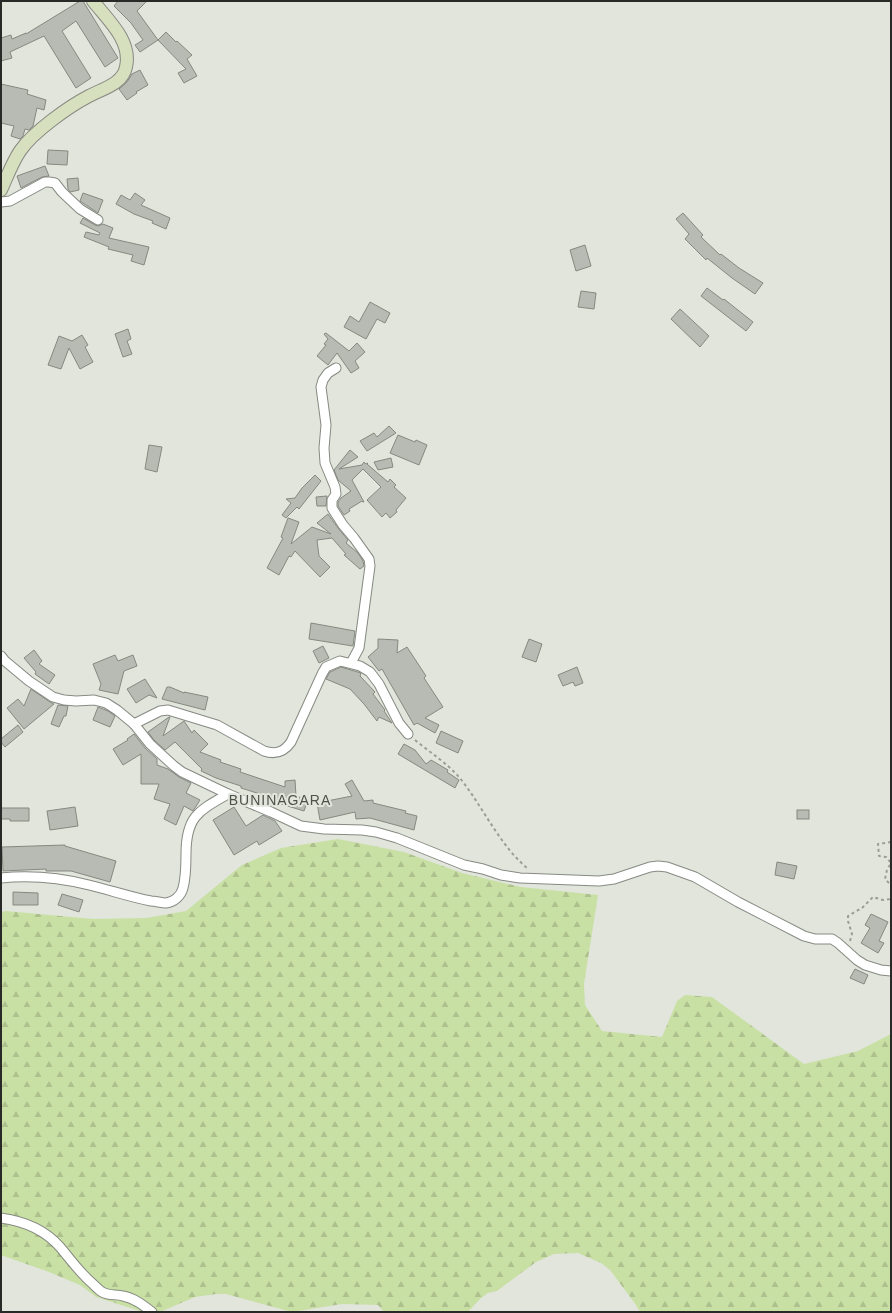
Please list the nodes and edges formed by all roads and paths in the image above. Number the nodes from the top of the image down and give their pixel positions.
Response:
1 (94, 1) edge
2 (1, 190) edge
3 (1, 202) edge
4 (98, 220) dead end
5 (336, 368) dead end
6 (1, 656) edge
7 (351, 663) junction
8 (134, 724) junction
9 (408, 734) joint
10 (228, 794) junction
11 (891, 842) edge
12 (1, 878) edge
13 (539, 879) junction
14 (891, 885) edge
15 (891, 900) edge
16 (848, 950) junction
17 (891, 971) edge
18 (1, 1218) edge
19 (152, 1312) edge

1 - 2 street
3 - 4 street
5 - 7 street
6 - 8 street
7 - 8 street
7 - 9 street
8 - 10 street
9 - 13 path
10 - 12 street
10 - 13 street
11 - 14 path
13 - 16 street
15 - 16 path
16 - 17 street
18 - 19 street

